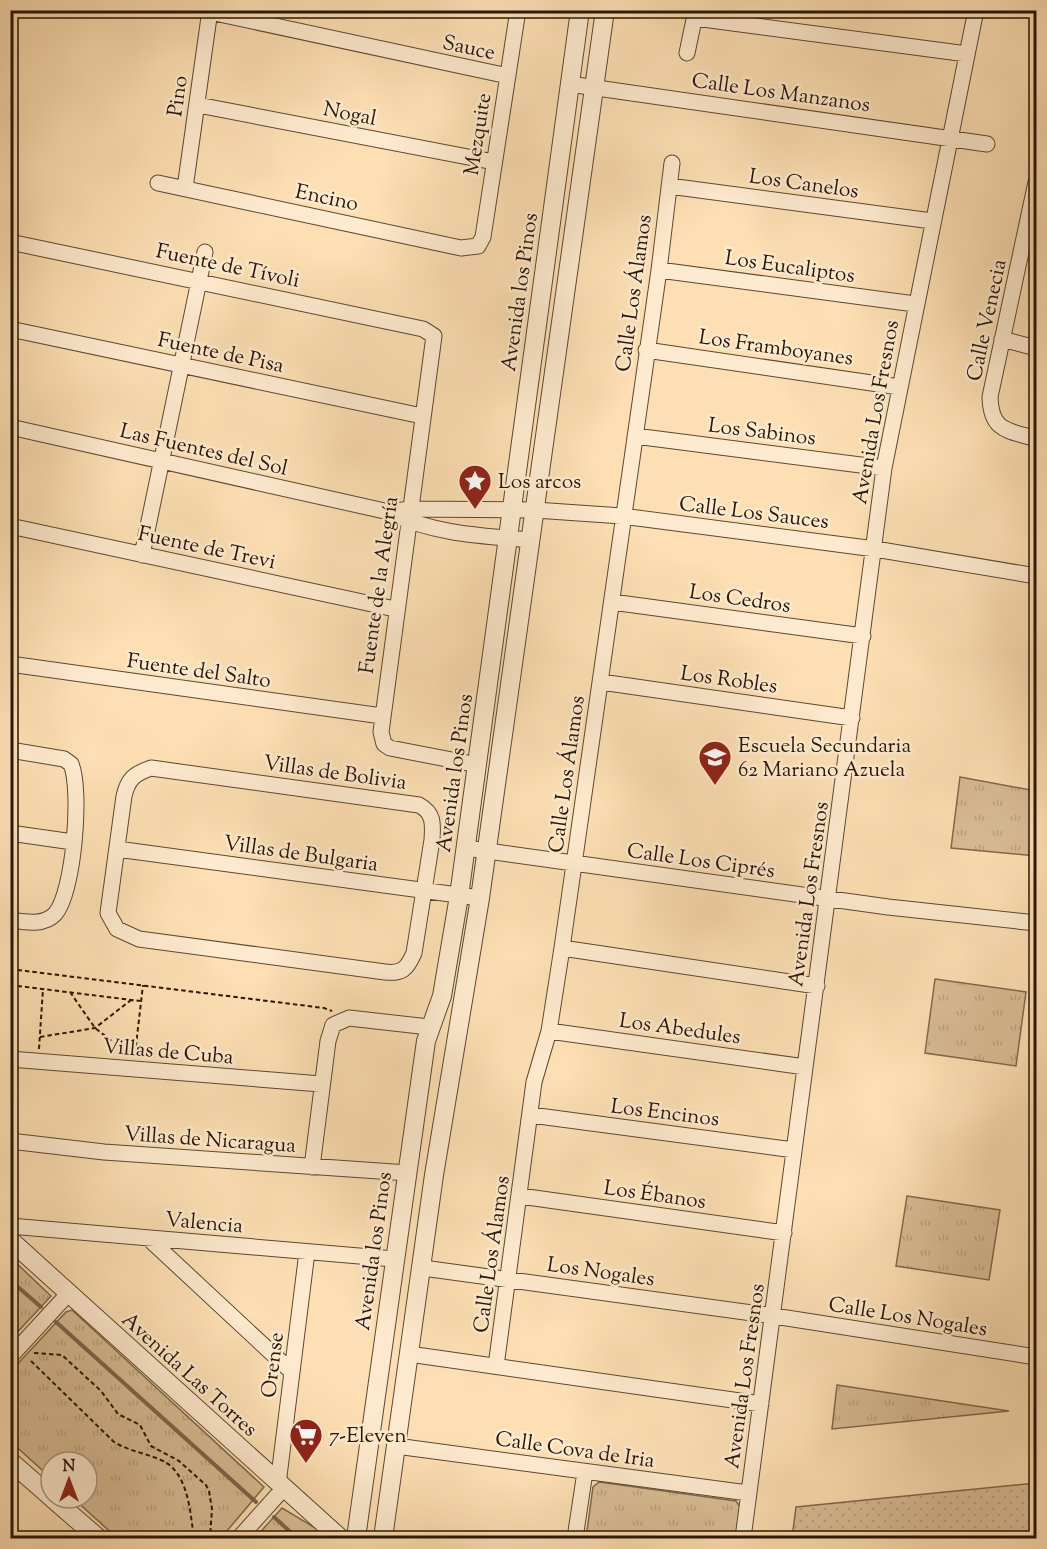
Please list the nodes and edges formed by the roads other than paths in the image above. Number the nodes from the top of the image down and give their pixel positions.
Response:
1 (518, 10) edge
2 (580, 10) edge
3 (605, 10) edge
4 (976, 10) edge
5 (210, 11) edge
6 (695, 14) edge
7 (687, 53) dead end
8 (967, 54) junction
9 (508, 76) junction
10 (569, 84) junction
11 (594, 87) junction
12 (198, 105) junction
13 (951, 138) junction
14 (987, 144) dead end
15 (494, 162) junction
16 (672, 163) dead end
17 (1036, 182) edge
18 (159, 183) dead end
19 (669, 186) junction
20 (184, 188) junction
21 (932, 221) junction
22 (10, 242) edge
23 (461, 248) joint
24 (205, 252) dead end
25 (1030, 253) edge
26 (660, 270) junction
27 (199, 280) junction
28 (542, 293) junction
29 (564, 296) junction
30 (915, 304) junction
31 (10, 329) edge
32 (434, 336) joint
33 (1002, 339) junction
34 (1036, 348) edge
35 (646, 350) junction
36 (183, 366) junction
37 (899, 387) junction
38 (422, 416) junction
39 (10, 427) edge
40 (635, 436) junction
41 (1036, 440) edge
42 (162, 461) junction
43 (884, 468) junction
44 (513, 510) junction
45 (535, 510) junction
46 (409, 515) junction
47 (622, 516) junction
48 (10, 526) edge
49 (509, 538) junction
50 (531, 540) junction
51 (875, 549) junction
52 (142, 555) junction
53 (1036, 576) edge
54 (612, 602) junction
55 (395, 609) junction
56 (863, 636) junction
57 (10, 664) edge
58 (600, 682) junction
59 (382, 716) junction
60 (852, 718) junction
61 (10, 750) edge
62 (478, 765) junction
63 (10, 833) edge
64 (73, 842) junction
65 (466, 848) junction
66 (117, 849) junction
67 (486, 850) junction
68 (574, 863) junction
69 (424, 891) junction
70 (459, 896) junction
71 (480, 898) junction
72 (829, 899) junction
73 (10, 920) edge
74 (1036, 923) edge
75 (562, 948) junction
76 (817, 986) junction
77 (429, 1027) junction
78 (549, 1031) junction
79 (10, 1059) edge
80 (805, 1067) junction
81 (321, 1084) junction
82 (531, 1115) junction
83 (10, 1140) edge
84 (794, 1150) junction
85 (312, 1167) junction
86 (408, 1173) junction
87 (434, 1175) junction
88 (520, 1196) junction
89 (10, 1226) edge
90 (784, 1233) junction
91 (148, 1238) junction
92 (10, 1240) edge
93 (307, 1252) junction
94 (394, 1259) junction
95 (423, 1268) junction
96 (509, 1280) junction
97 (68, 1293) junction
98 (774, 1316) junction
99 (409, 1354) junction
100 (10, 1357) edge
101 (1036, 1357) edge
102 (496, 1366) junction
103 (292, 1372) junction
104 (761, 1404) junction
105 (396, 1446) junction
106 (10, 1461) edge
107 (585, 1472) junction
108 (39, 1486) edge
109 (281, 1487) junction
110 (748, 1493) junction
111 (66, 1510) edge
112 (385, 1538) edge
113 (98, 1539) edge
114 (239, 1539) edge
115 (340, 1539) edge
116 (356, 1539) edge
117 (575, 1539) edge
118 (743, 1539) edge

1 - 9 street, Mezquite
2 - 10 street, Avenida los Pinos
3 - 11 street, Avenida los Pinos
4 - 8 street, Avenida Los Fresnos
5 - 9 street, Sauce
5 - 12 street, Pino
6 - 7 street
6 - 8 street
8 - 13 street, Avenida Los Fresnos
9 - 15 street, Mezquite
10 - 11 street, Calle Los Manzanos
10 - 28 street, Avenida los Pinos
11 - 13 street, Calle Los Manzanos
11 - 29 street, Avenida los Pinos
12 - 15 street, Nogal
12 - 20 street, Pino
13 - 14 street, Calle Los Manzanos
13 - 21 street, Avenida Los Fresnos
15 - 23 street, Mezquite
16 - 19 street, Calle Los Álamos
17 - 25 street, Calle Venecia
18 - 20 street, Encino
19 - 21 street, Los Canelos
19 - 26 street, Calle Los Álamos
20 - 23 street, Encino
21 - 30 street, Avenida Los Fresnos
22 - 27 street, Fuente de Tívoli
24 - 27 street
25 - 33 street, Calle Venecia
26 - 30 street, Los Eucaliptos
26 - 35 street, Calle Los Álamos
27 - 32 street, Fuente de Tívoli
27 - 36 street
28 - 29 street
28 - 44 street, Avenida los Pinos
29 - 45 street, Avenida los Pinos
30 - 37 street, Avenida Los Fresnos
31 - 36 street, Fuente de Pisa
32 - 38 street, Fuente de la Alegría
33 - 34 street
33 - 41 street, Calle Venecia
35 - 37 street, Los Framboyanes
35 - 40 street, Calle Los Álamos
36 - 38 street, Fuente de Pisa
36 - 42 street
37 - 43 street, Avenida Los Fresnos
38 - 46 street, Fuente de la Alegría
39 - 42 street, Las Fuentes del Sol
40 - 43 street, Los Sabinos
40 - 47 street, Calle Los Álamos
42 - 46 street, Las Fuentes del Sol
42 - 52 street
43 - 51 street, Avenida Los Fresnos
44 - 45 street, Las Fuentes del Sol
44 - 46 street, Las Fuentes del Sol
44 - 49 street, Avenida los Pinos
45 - 47 street, Calle Los Sauces
45 - 50 street, Avenida los Pinos
46 - 49 street, Las Fuentes del Sol
46 - 55 street, Fuente de la Alegría
47 - 51 street, Calle Los Sauces
47 - 54 street, Calle Los Álamos
48 - 52 street, Fuente de Trevi
49 - 50 street, Las Fuentes del Sol
49 - 62 street, Avenida los Pinos
50 - 67 street, Avenida los Pinos
51 - 53 street, Calle Los Sauces
51 - 56 street, Avenida Los Fresnos
52 - 55 street, Fuente de Trevi
54 - 56 street, Los Cedros
54 - 58 street, Calle Los Álamos
55 - 59 street, Fuente de la Alegría
56 - 60 street, Avenida Los Fresnos
57 - 59 street, Fuente del Salto
58 - 60 street, Los Robles
58 - 68 street, Calle Los Álamos
59 - 62 street, Fuente de la Alegría
60 - 72 street, Avenida Los Fresnos
61 - 64 street
62 - 65 street, Avenida los Pinos
63 - 64 street
64 - 73 street
65 - 67 street, Calle Los Ciprés
65 - 70 street, Avenida los Pinos
66 - 69 street, Villas de Bulgaria
66 - 69 street, Villas de Bolivia
66 - 69 street, Villas de Bolivia
67 - 68 street, Calle Los Ciprés
67 - 71 street, Avenida los Pinos
68 - 72 street, Calle Los Ciprés
68 - 75 street, Calle Los Álamos
69 - 70 street, Villas de Bulgaria
70 - 71 street, Villas de Bulgaria
70 - 77 street, Avenida los Pinos
71 - 87 street, Avenida los Pinos
72 - 74 street, Calle Los Ciprés
72 - 76 street, Avenida Los Fresnos
75 - 76 street
75 - 78 street, Calle Los Álamos
76 - 80 street, Avenida Los Fresnos
77 - 81 street
77 - 86 street, Avenida los Pinos
78 - 80 street, Los Abedules
78 - 82 street, Calle Los Álamos
79 - 81 street, Villas de Cuba
80 - 84 street, Avenida Los Fresnos
81 - 85 street
82 - 84 street, Los Encinos
82 - 88 street, Calle Los Álamos
83 - 85 street, Villas de Nicaragua
84 - 90 street, Avenida Los Fresnos
85 - 86 street, Villas de Nicaragua
86 - 87 street
86 - 94 street, Avenida los Pinos
87 - 95 street, Avenida los Pinos
88 - 90 street, Los Ébanos
88 - 96 street, Calle Los Álamos
89 - 91 street, Valencia
90 - 98 street, Avenida Los Fresnos
91 - 93 street, Valencia
91 - 103 street
92 - 97 street, Avenida Las Torres
93 - 94 street, Valencia
93 - 103 street, Orense
94 - 116 street, Avenida los Pinos
95 - 96 street, Los Nogales
95 - 99 street, Avenida los Pinos
96 - 98 street, Los Nogales
96 - 102 street, Calle Los Álamos
97 - 100 street
97 - 109 street, Avenida Las Torres
98 - 101 street, Calle Los Nogales
98 - 104 street, Avenida Los Fresnos
99 - 102 street
99 - 105 street, Avenida los Pinos
102 - 104 street
103 - 109 street, Orense
104 - 110 street, Avenida Los Fresnos
105 - 107 street, Calle Cova de Iria
105 - 112 street, Avenida los Pinos
106 - 108 street
107 - 110 street, Calle Cova de Iria
107 - 117 street
109 - 114 street
109 - 115 street, Avenida Las Torres
110 - 118 street, Avenida Los Fresnos
111 - 113 street

